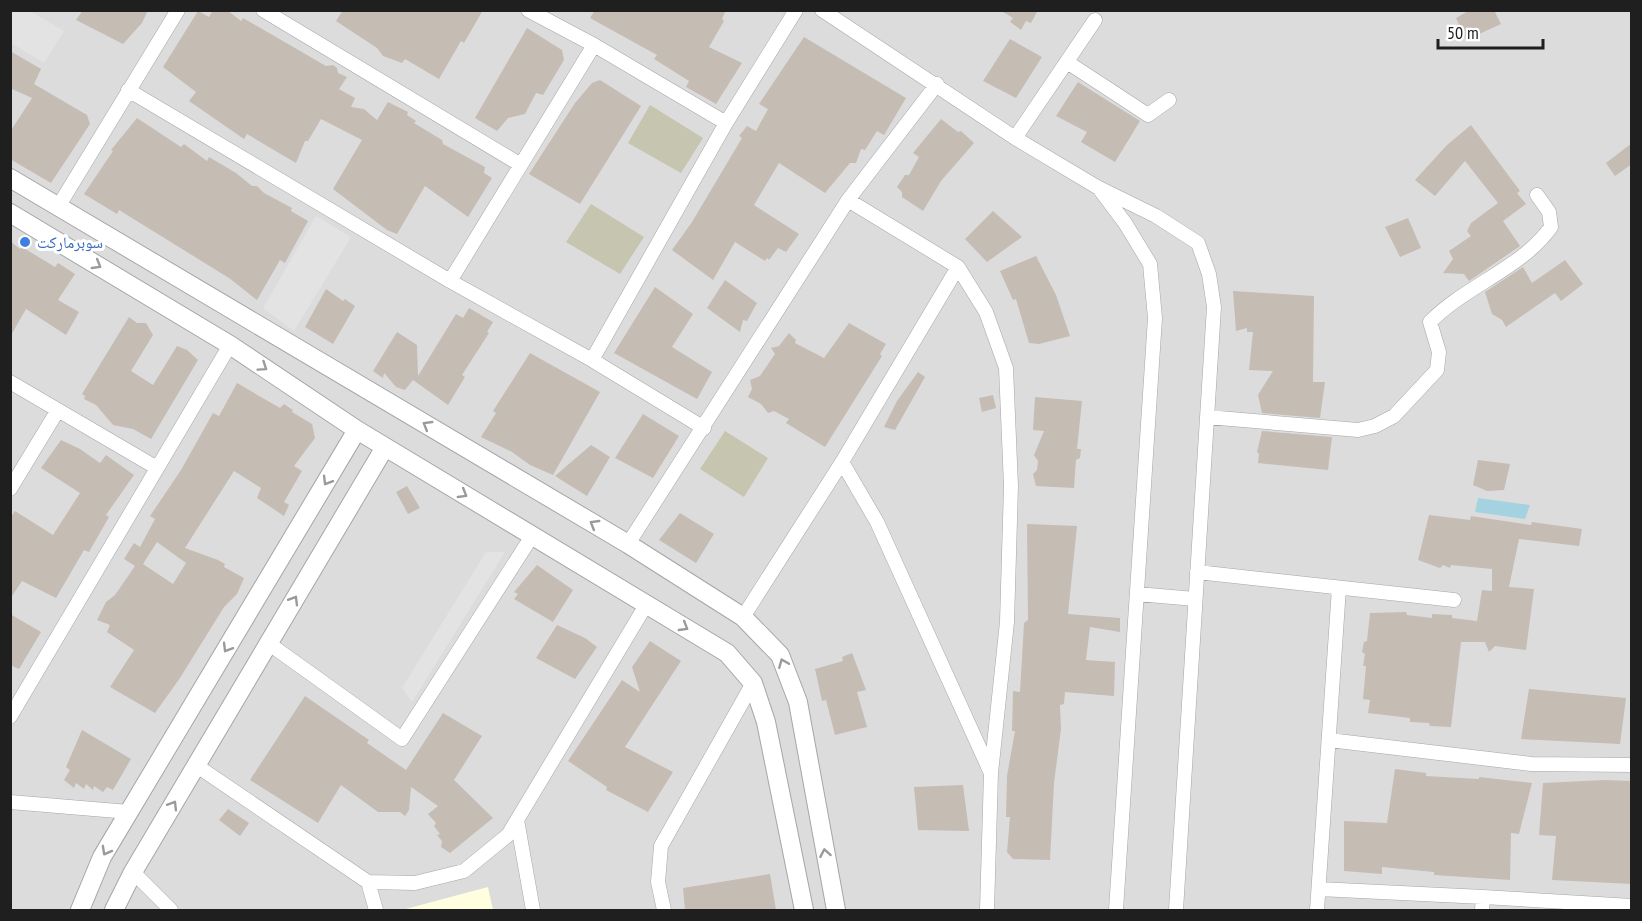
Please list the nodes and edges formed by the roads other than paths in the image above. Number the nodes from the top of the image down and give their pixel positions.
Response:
1 (178, 10) edge
2 (263, 10) edge
3 (528, 10) edge
4 (796, 10) edge
5 (822, 10) edge
6 (840, 15) edge
7 (1095, 20) dead end
8 (594, 45) junction
9 (1067, 62) junction
10 (937, 84) junction
11 (128, 90) junction
12 (1169, 100) dead end
13 (726, 123) junction
14 (1015, 138) junction
15 (521, 165) junction
16 (10, 178) edge
17 (1097, 187) junction
18 (1537, 195) dead end
19 (848, 200) junction
20 (58, 207) junction
21 (10, 213) edge
22 (958, 267) junction
23 (450, 281) junction
24 (230, 345) junction
25 (592, 360) junction
26 (10, 382) edge
27 (58, 410) junction
28 (1207, 417) junction
29 (704, 428) junction
30 (357, 430) junction
31 (385, 447) junction
32 (842, 462) junction
33 (157, 468) junction
34 (10, 489) edge
35 (532, 536) junction
36 (628, 544) junction
37 (1197, 572) junction
38 (1339, 588) junction
39 (1137, 594) junction
40 (1196, 599) junction
41 (1455, 600) dead end
42 (646, 604) junction
43 (743, 617) junction
44 (268, 643) junction
45 (753, 683) junction
46 (10, 717) edge
47 (1329, 740) junction
48 (1632, 765) edge
49 (197, 766) junction
50 (991, 773) junction
51 (10, 802) edge
52 (129, 812) junction
53 (517, 820) junction
54 (133, 872) junction
55 (368, 882) junction
56 (1319, 889) junction
57 (1483, 904) edge
58 (1630, 907) edge
59 (80, 910) edge
60 (114, 910) edge
61 (171, 910) edge
62 (376, 910) edge
63 (533, 910) edge
64 (664, 910) edge
65 (804, 910) edge
66 (836, 910) edge
67 (987, 910) edge
68 (1116, 910) edge
69 (1176, 910) edge
70 (1317, 910) edge

1 - 11 street
2 - 15 street
3 - 8 street
4 - 13 street
5 - 6 street
6 - 10 street
7 - 9 street
8 - 13 street
8 - 15 street
9 - 12 street
9 - 14 street
10 - 14 street
10 - 19 street
11 - 20 street
11 - 23 street
13 - 25 street
14 - 17 street
15 - 23 street
16 - 20 street
17 - 28 street
17 - 39 street
18 - 28 street
19 - 22 street
19 - 29 street
36 -> 20 street
21 -> 24 street
22 - 32 street
22 - 50 street
23 - 25 street
24 -> 30 street
24 - 33 street
25 - 29 street
26 - 27 street
27 - 33 street
27 - 34 street
28 - 37 street
29 - 36 street
30 - 31 street
30 -> 52 street
31 -> 35 street
44 -> 31 street
32 - 43 street
32 - 50 street
33 - 46 street
35 - 42 street
35 - 44 street
36 - 43 street
37 - 38 street
37 - 40 street
38 - 41 street
38 - 47 street
39 - 40 street
39 - 68 street
40 - 69 street
42 -> 45 street
42 - 53 street
66 -> 43 street
44 - 49 street
45 - 64 street
45 - 65 street
47 - 48 street
47 - 56 street
54 -> 49 street
49 - 55 street
50 - 67 street
51 - 52 street
52 -> 59 street
53 - 55 street
53 - 63 street
54 - 60 street
54 - 61 street
55 - 62 street
56 - 57 street
56 - 70 street
57 - 58 street

